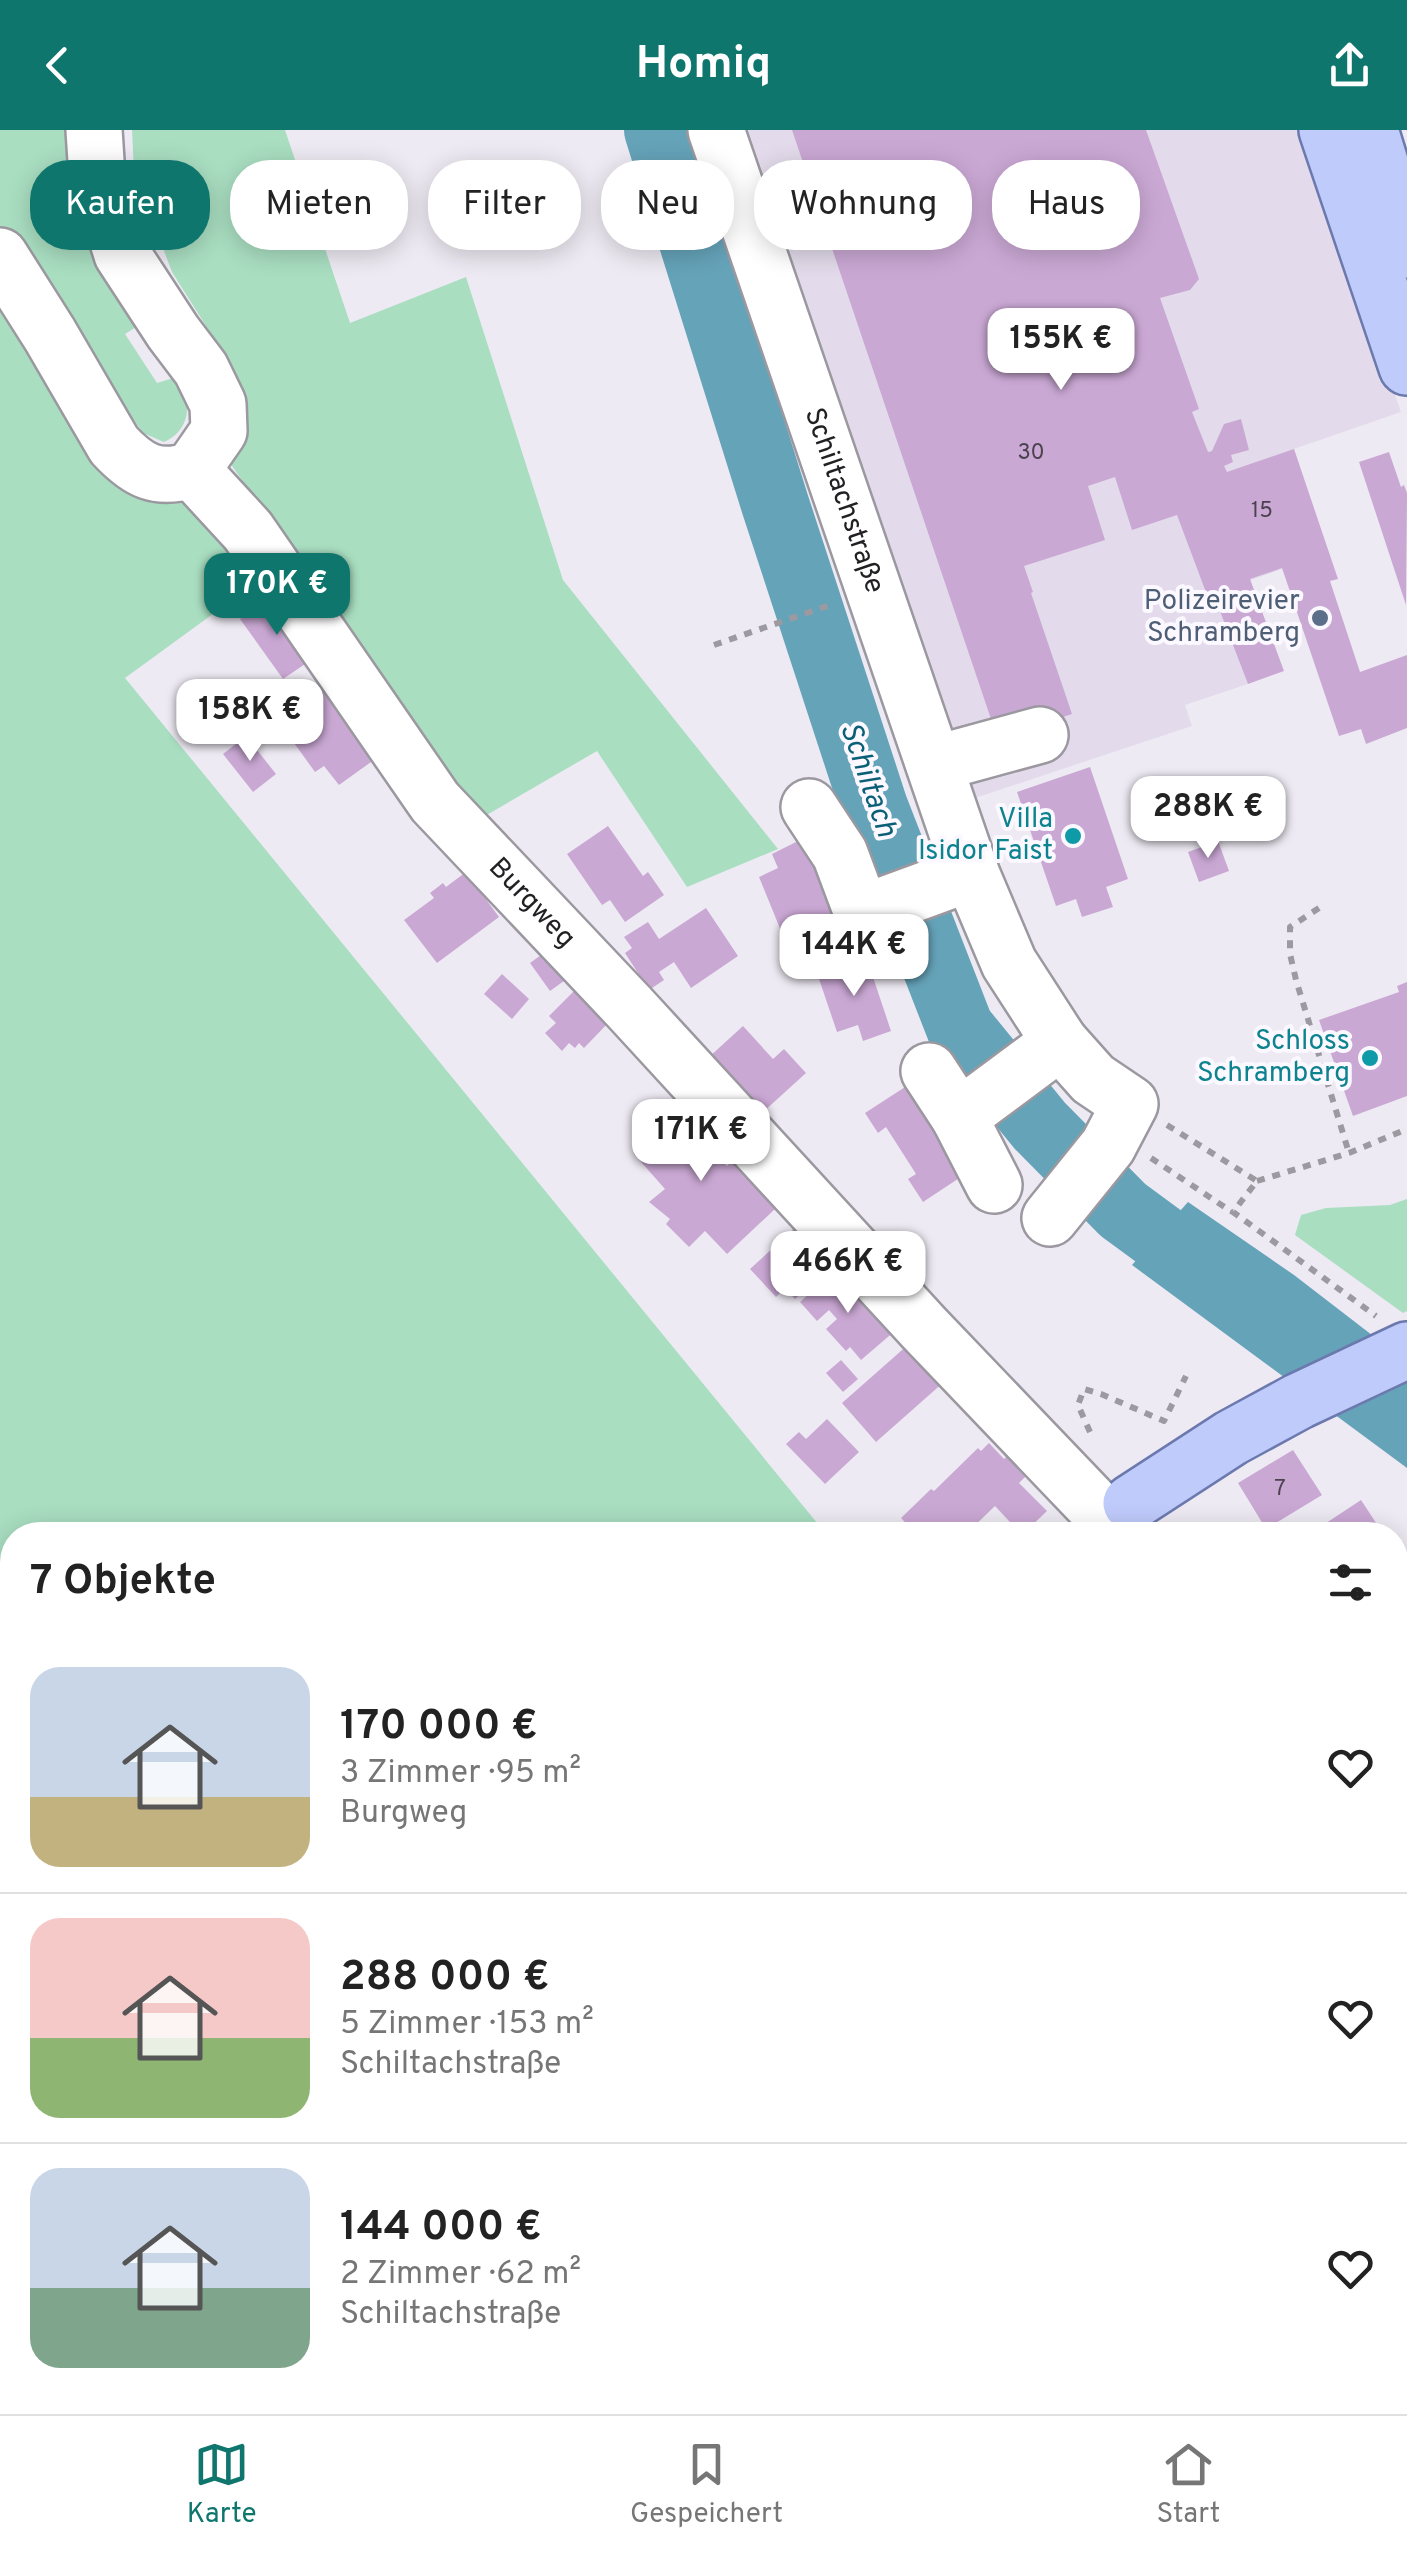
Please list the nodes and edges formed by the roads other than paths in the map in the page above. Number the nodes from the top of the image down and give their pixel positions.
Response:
1 (94, 130) edge
2 (716, 130) edge
3 (1327, 130) edge
4 (1370, 130) edge
5 (1407, 250) edge
6 (0, 256) edge
7 (1407, 367) edge
8 (192, 470) junction
9 (1040, 735) dead end
10 (934, 764) junction
11 (809, 807) dead end
12 (959, 878) junction
13 (1052, 1048) junction
14 (929, 1071) dead end
15 (971, 1108) junction
16 (994, 1185) dead end
17 (1050, 1218) dead end
18 (1397, 1338) edge
19 (1112, 1510) edge

1 - 8 street
2 - 10 street, Schiltachstraße
3 - 7 main road
4 - 5 main road
6 - 8 street
8 - 19 street, Burgweg
9 - 10 street
10 - 12 street, Schiltachstraße
11 - 12 street
12 - 13 street, Schiltachstraße
13 - 15 street
13 - 17 street, Schiltachstraße
14 - 15 street
15 - 16 street
18 - 19 main road

